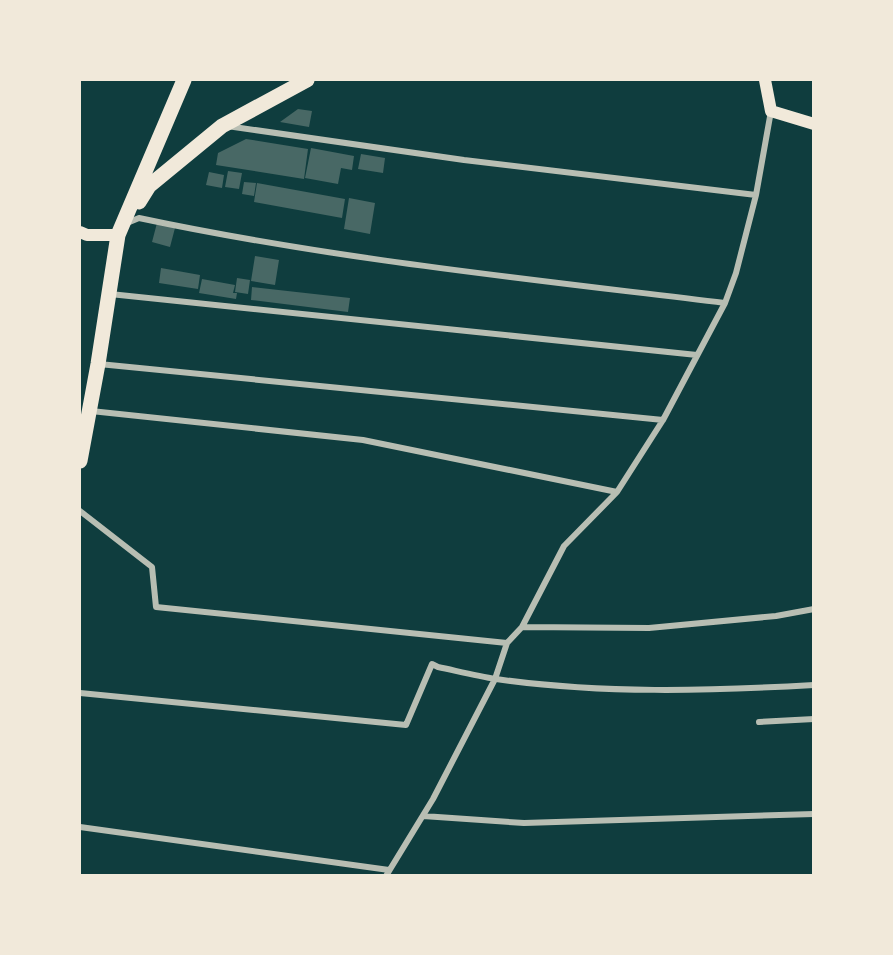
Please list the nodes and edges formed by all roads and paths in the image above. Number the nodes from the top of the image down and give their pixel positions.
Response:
1 (184, 80) edge
2 (307, 80) edge
3 (765, 80) edge
4 (771, 111) junction
5 (813, 124) edge
6 (222, 126) junction
7 (756, 195) junction
8 (121, 229) junction
9 (80, 232) edge
10 (109, 294) junction
11 (725, 303) junction
12 (698, 355) junction
13 (98, 364) junction
14 (89, 410) junction
15 (663, 420) junction
16 (80, 460) edge
17 (617, 492) junction
18 (80, 511) edge
19 (813, 609) edge
20 (522, 627) junction
21 (507, 643) junction
22 (495, 679) junction
23 (813, 685) edge
24 (80, 693) edge
25 (813, 719) edge
26 (759, 722) dead end
27 (813, 814) edge
28 (423, 816) junction
29 (80, 827) edge
30 (388, 873) edge

1 - 8 main road
2 - 6 main road
3 - 4 main road
4 - 5 main road
4 - 7 street
6 - 7 street
6 - 8 main road
7 - 11 street
8 - 9 main road
8 - 10 main road
8 - 11 street
10 - 12 street
10 - 13 main road
11 - 12 street
12 - 15 street
13 - 14 main road
13 - 15 street
14 - 16 main road
14 - 17 street
15 - 17 street
17 - 20 street
18 - 21 street
19 - 20 street
20 - 21 street
21 - 22 street
22 - 23 street
22 - 24 street
22 - 28 street
25 - 26 street
27 - 28 street
28 - 30 street
29 - 30 street

